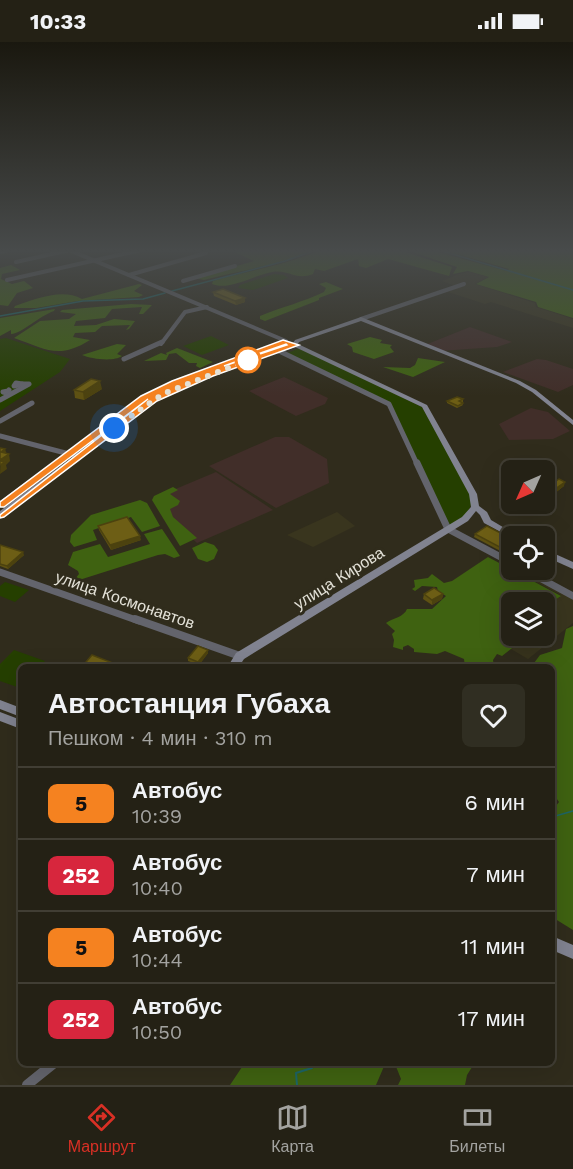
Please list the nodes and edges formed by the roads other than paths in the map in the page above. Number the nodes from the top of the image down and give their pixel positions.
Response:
1 (187, 299) edge
2 (421, 299) edge
3 (208, 307) junction
4 (361, 319) junction
5 (292, 343) junction
6 (277, 350) junction
7 (259, 354) junction
8 (124, 358) dead end
9 (6, 393) edge
10 (159, 393) junction
11 (32, 403) dead end
12 (0, 421) edge
13 (573, 423) edge
14 (0, 436) edge
15 (67, 454) junction
16 (77, 456) junction
17 (0, 505) edge
18 (475, 507) junction
19 (0, 515) edge
20 (465, 519) junction
21 (487, 521) junction
22 (447, 525) junction
23 (501, 529) edge
24 (501, 557) edge
25 (555, 557) edge
26 (573, 566) edge
27 (0, 572) edge
28 (543, 580) edge
29 (573, 596) edge
30 (240, 656) junction
31 (235, 664) edge
32 (0, 704) edge
33 (18, 712) edge
34 (0, 716) edge
35 (18, 724) edge
36 (555, 944) edge
37 (573, 952) edge
38 (51, 1066) edge
39 (27, 1085) edge

1 - 3 street
2 - 4 street
3 - 5 street
3 - 8 street
4 - 5 street
4 - 13 street
5 - 6 street
5 - 7 street
5 - 18 street
6 - 7 street
6 - 22 street
7 - 10 street
9 - 9 street
10 - 15 street
10 - 16 street
11 - 12 street
14 - 15 street
15 - 16 street
15 - 17 street
16 - 19 street
18 - 20 street, улица Кирова
18 - 21 street
20 - 21 street
20 - 22 street, улица Кирова
21 - 23 street
22 - 24 street
22 - 30 street, улица Кирова
25 - 26 street
27 - 30 street, улица Космонавтов
28 - 29 street
30 - 31 street, улица Кирова
32 - 33 street
34 - 35 street
36 - 37 street
38 - 39 street

